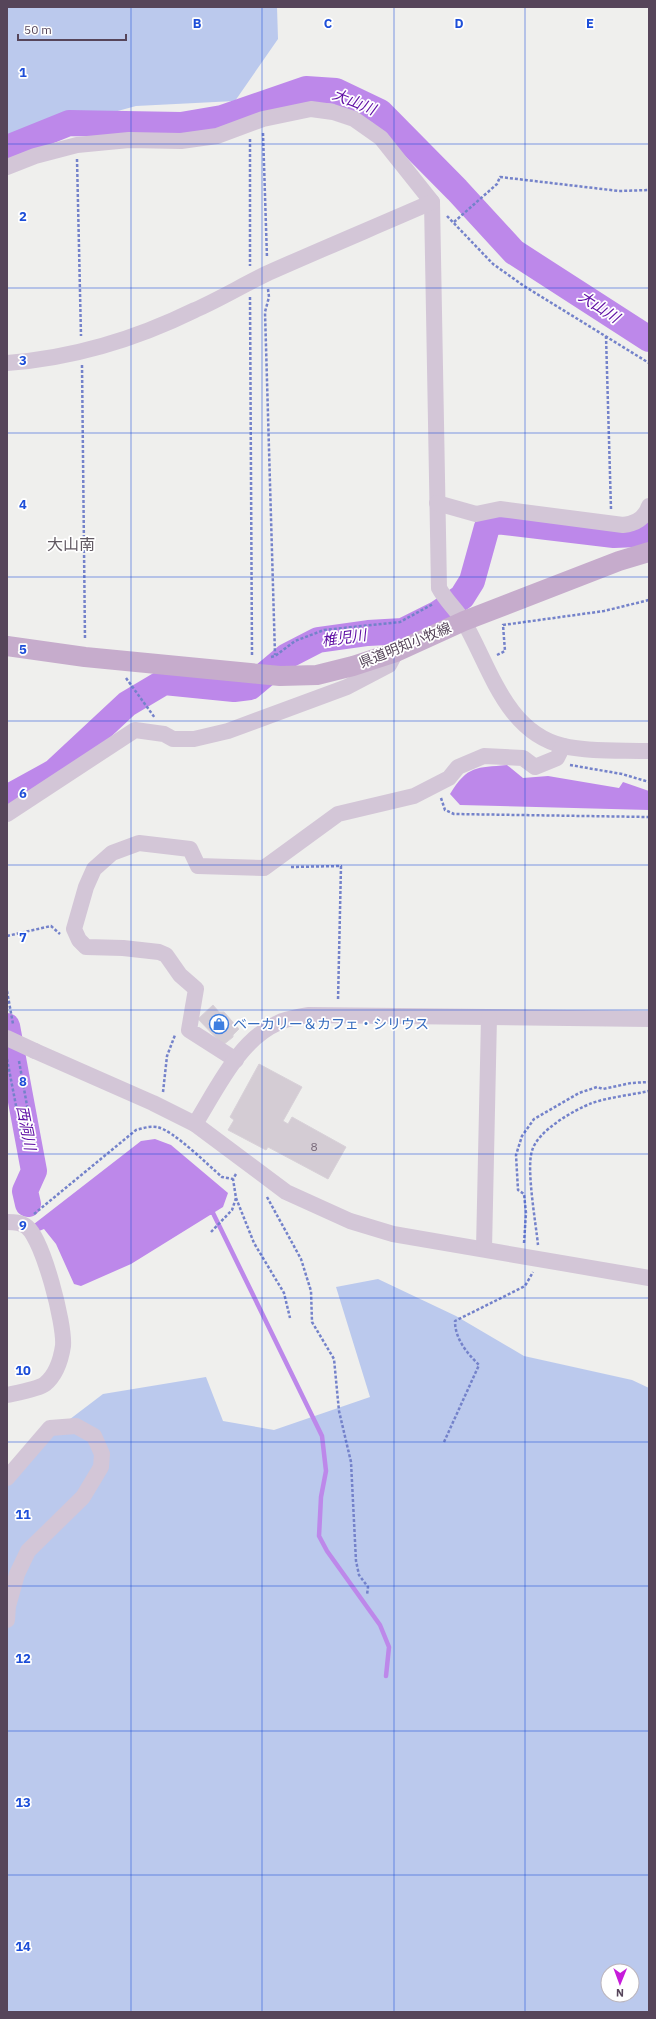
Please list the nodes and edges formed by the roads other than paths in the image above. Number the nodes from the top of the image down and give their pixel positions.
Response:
1 (7, 167) edge
2 (432, 202) junction
3 (7, 363) edge
4 (437, 503) junction
5 (649, 506) edge
6 (649, 552) edge
7 (461, 617) junction
8 (7, 646) edge
9 (396, 652) junction
10 (563, 746) junction
11 (649, 751) edge
12 (7, 814) edge
13 (490, 1017) junction
14 (649, 1019) edge
15 (10, 1034) edge
16 (236, 1060) junction
17 (195, 1124) junction
18 (14, 1223) edge
19 (484, 1248) junction
20 (649, 1278) edge
21 (7, 1395) edge
22 (7, 1478) edge
23 (7, 1620) edge

1 - 2 street
2 - 3 street
2 - 4 street
4 - 5 street
4 - 7 street
6 - 7 main road, 県道明知小牧線
7 - 9 main road, 県道明知小牧線
7 - 10 street
8 - 9 main road, 県道明知小牧線
9 - 12 street
10 - 11 street
10 - 16 street
13 - 14 street
13 - 16 street
13 - 19 street
15 - 17 street, bridge
16 - 17 street
17 - 19 street
18 - 21 street
19 - 20 street
22 - 23 street

